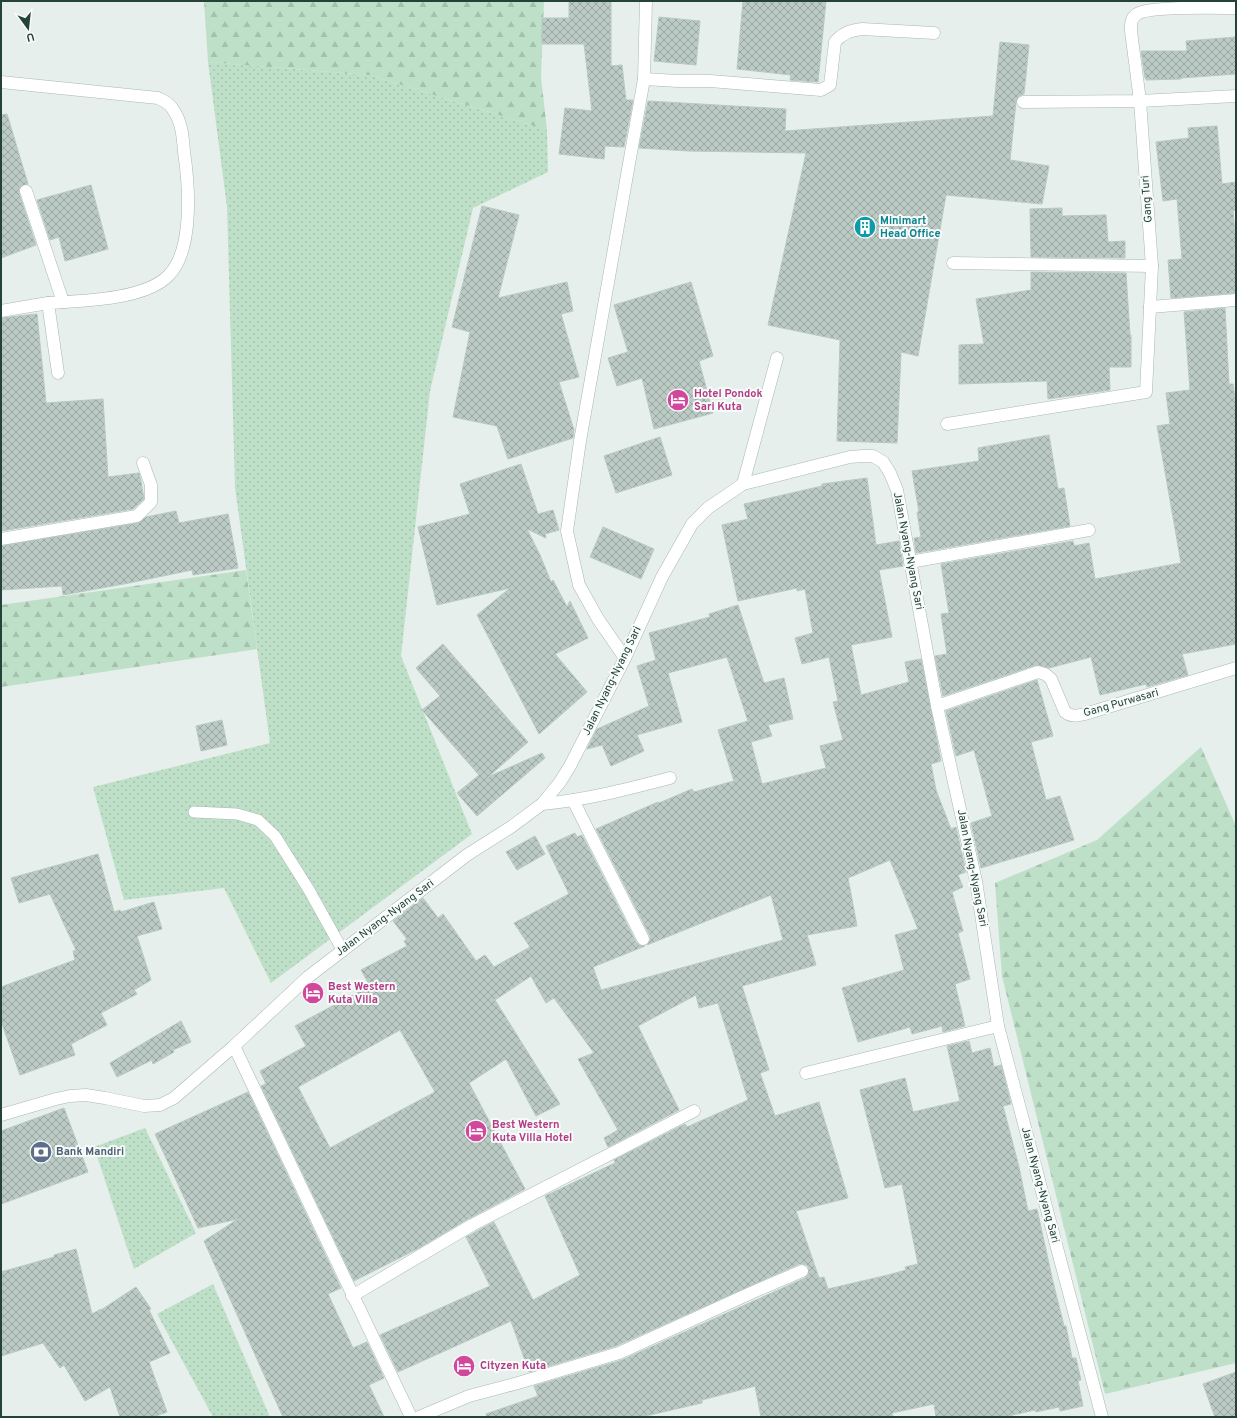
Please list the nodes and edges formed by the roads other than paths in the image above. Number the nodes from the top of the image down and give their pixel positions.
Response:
1 (646, 1) edge
2 (1236, 8) edge
3 (934, 33) dead end
4 (644, 79) junction
5 (1, 82) edge
6 (1236, 96) edge
7 (1140, 101) junction
8 (1023, 102) dead end
9 (26, 191) dead end
10 (953, 263) dead end
11 (1152, 266) junction
12 (1236, 300) edge
13 (63, 302) junction
14 (48, 303) junction
15 (1150, 307) junction
16 (1, 311) edge
17 (777, 358) dead end
18 (58, 373) dead end
19 (947, 424) dead end
20 (143, 463) dead end
21 (743, 484) junction
22 (1088, 530) dead end
23 (1, 539) edge
24 (910, 562) junction
25 (625, 658) junction
26 (1236, 668) edge
27 (937, 706) junction
28 (670, 778) dead end
29 (574, 800) junction
30 (542, 804) junction
31 (194, 812) dead end
32 (642, 939) dead end
33 (343, 951) junction
34 (998, 1026) junction
35 (234, 1046) junction
36 (806, 1073) dead end
37 (694, 1111) dead end
38 (1, 1115) edge
39 (802, 1271) dead end
40 (352, 1296) junction
41 (411, 1417) edge
42 (419, 1417) edge
43 (1102, 1417) edge

1 - 4 street
2 - 7 street, Gang Turi
3 - 4 street
4 - 25 street
5 - 13 street
6 - 7 street
7 - 8 street
7 - 11 street, Gang Turi
9 - 13 street
10 - 11 street
11 - 15 street, Gang Turi
12 - 15 street
13 - 14 street
14 - 16 street
14 - 18 street
15 - 19 street, Gang Turi
17 - 21 street
20 - 23 street
21 - 24 street, Jalan Nyang-Nyang Sari
21 - 25 street, Jalan Nyang-Nyang Sari
22 - 24 street
24 - 27 street, Jalan Nyang-Nyang Sari
25 - 30 street, Jalan Nyang-Nyang Sari
26 - 27 street, Gang Purwasari
27 - 34 street, Jalan Nyang-Nyang Sari
28 - 29 street
29 - 30 street
29 - 32 street
30 - 33 street, Jalan Nyang-Nyang Sari
31 - 33 lane
33 - 35 street, Jalan Nyang-Nyang Sari
34 - 36 street
34 - 43 street, Jalan Nyang-Nyang Sari
35 - 38 street, Jalan Nyang-Nyang Sari
35 - 40 street
37 - 40 street
39 - 42 street
40 - 41 street

